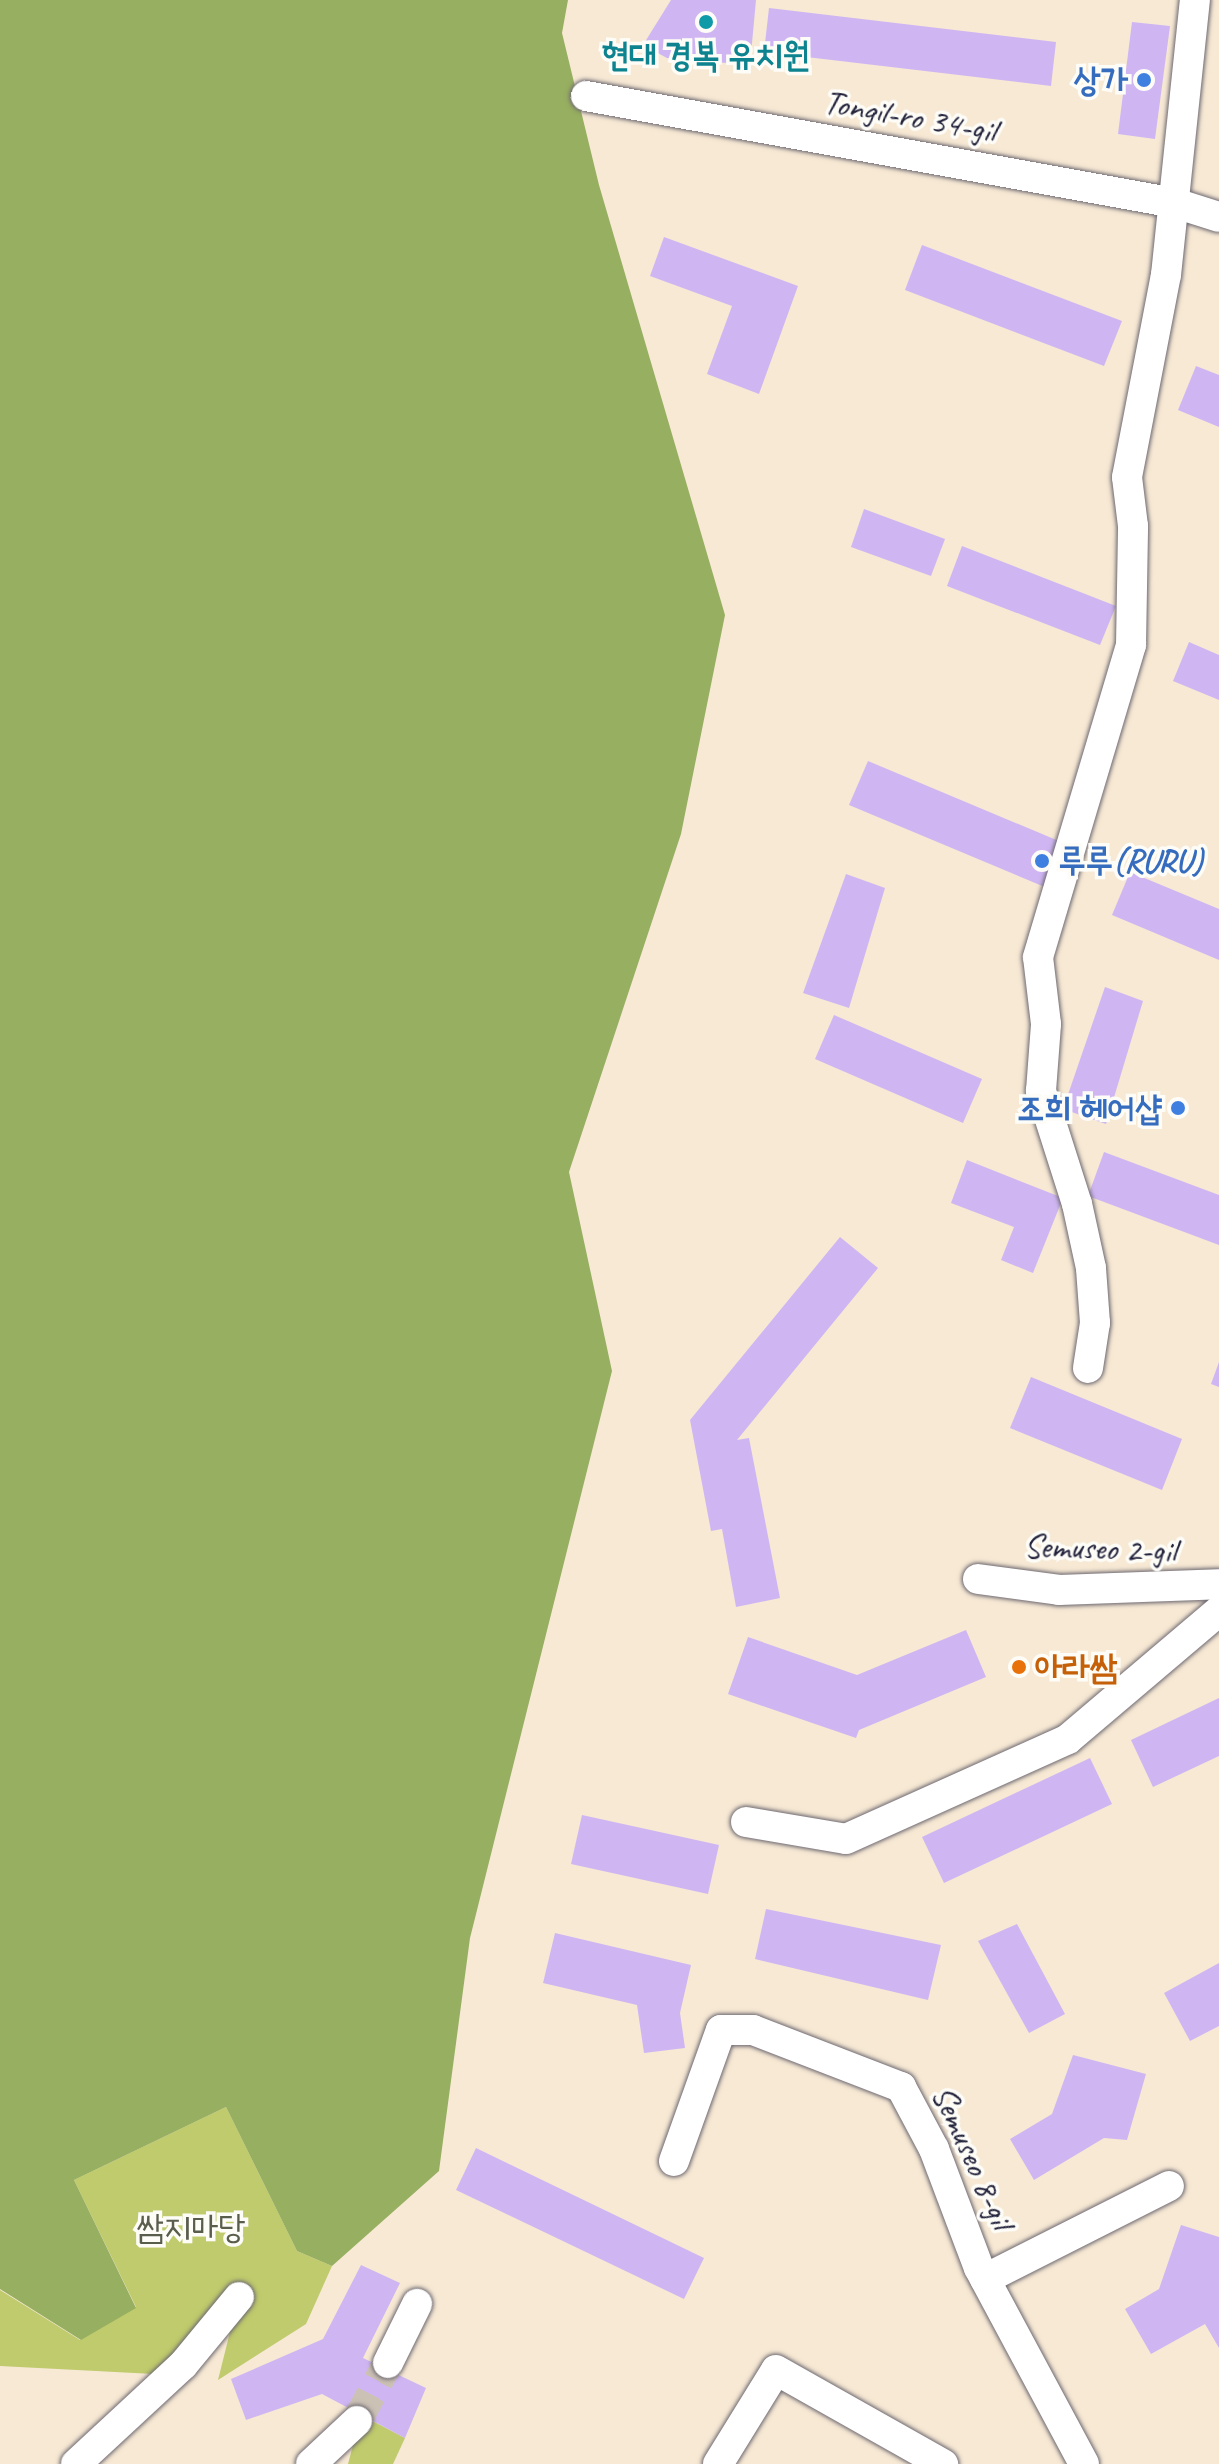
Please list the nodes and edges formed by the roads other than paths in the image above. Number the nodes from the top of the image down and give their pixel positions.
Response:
1 (1195, 0) edge
2 (586, 96) dead end
3 (1175, 203) junction
4 (1219, 217) edge
5 (1088, 1368) dead end
6 (978, 1579) dead end
7 (1219, 1584) edge
8 (1219, 1611) edge
9 (746, 1822) dead end
10 (674, 2161) dead end
11 (1169, 2186) dead end
12 (985, 2279) junction
13 (239, 2297) dead end
14 (417, 2304) dead end
15 (388, 2363) tunnel mouth
16 (357, 2421) tunnel mouth
17 (331, 2454) edge
18 (913, 2457) edge
19 (76, 2464) edge
20 (718, 2464) edge
21 (943, 2464) edge
22 (1084, 2464) edge

1 - 3 street
2 - 3 street, Tongil-ro 34-gil
3 - 4 street, Tongil-ro 34-gil
3 - 5 street
6 - 7 street, Semuseo 2-gil
8 - 9 street
10 - 12 street, Semuseo 8-gil
11 - 12 street
12 - 22 street, Semuseo 8-gil
13 - 19 street
14 - 15 street
16 - 17 street
18 - 20 street
18 - 21 street

